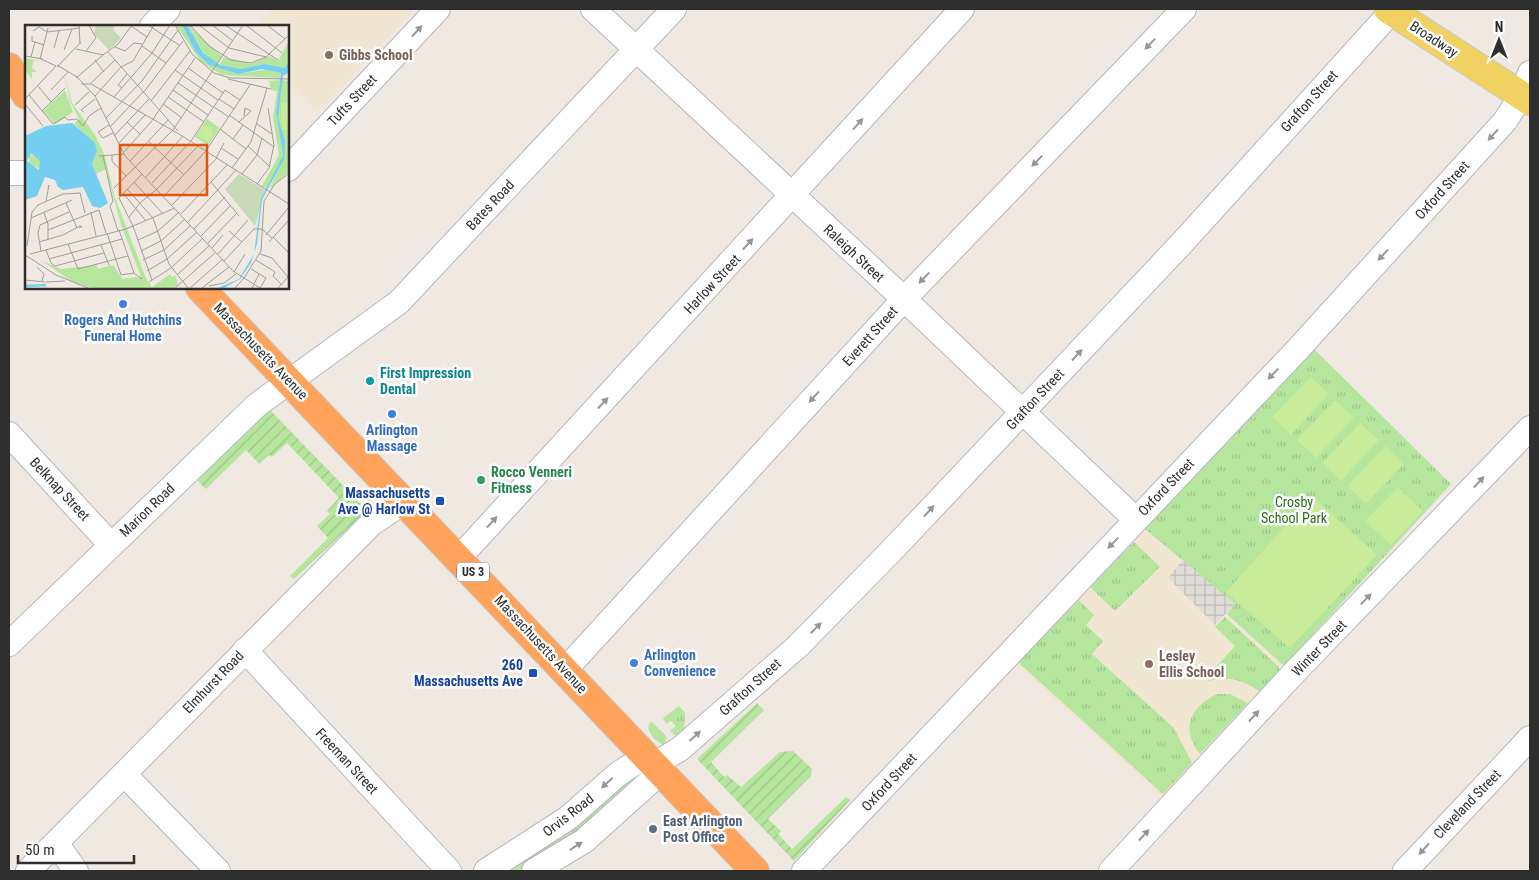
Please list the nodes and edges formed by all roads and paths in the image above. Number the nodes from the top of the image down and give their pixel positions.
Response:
1 (168, 9) edge
2 (438, 9) edge
3 (593, 9) edge
4 (674, 9) edge
5 (962, 9) edge
6 (1184, 9) edge
7 (1390, 10) edge
8 (153, 25) edge
9 (636, 50) junction
10 (9, 67) edge
11 (1527, 90) edge
12 (25, 93) edge
13 (289, 168) edge
14 (9, 173) edge
15 (25, 173) edge
16 (793, 196) junction
17 (201, 289) edge
18 (904, 299) junction
19 (290, 382) junction
20 (1023, 412) junction
21 (1530, 428) edge
22 (9, 434) edge
23 (405, 501) junction
24 (1135, 519) junction
25 (111, 545) junction
26 (460, 558) junction
27 (9, 644) edge
28 (245, 650) junction
29 (565, 670) junction
30 (1530, 738) edge
31 (655, 763) junction
32 (124, 774) junction
33 (56, 843) junction
34 (28, 871) edge
35 (76, 871) edge
36 (218, 871) edge
37 (449, 871) edge
38 (486, 871) edge
39 (534, 871) edge
40 (755, 871) edge
41 (804, 871) edge
42 (1110, 871) edge
43 (1404, 871) edge

1 - 8 street
13 -> 2 street, Tufts Street
3 - 9 street, Raleigh Street
4 - 9 street, Bates Road
16 -> 5 street, Harlow Street
6 -> 18 street, Everett Street
7 - 11 main road, Broadway
20 -> 7 street, Grafton Street
9 - 16 street, Raleigh Street
9 - 19 street, Bates Road
10 - 12 highway
11 -> 24 street, Oxford Street
14 - 15 street
16 - 18 street, Raleigh Street
26 -> 16 street, Harlow Street
17 - 19 highway, Massachusetts Avenue / US 3
18 - 20 street, Raleigh Street
18 -> 29 street, Everett Street
19 - 23 highway, Massachusetts Avenue / US 3
19 - 25 street, Marion Road
20 - 24 street, Raleigh Street
31 -> 20 street, Grafton Street
42 -> 21 street, Winter Street
22 - 25 street, Belknap Street
23 - 26 highway, Massachusetts Avenue / US 3
23 - 28 street, Elmhurst Road
24 -> 41 street, Oxford Street
25 - 27 street, Marion Road
26 - 29 highway, Massachusetts Avenue / US 3
28 - 32 street, Elmhurst Road
28 - 37 street, Freeman Street
29 - 31 highway, Massachusetts Avenue / US 3
30 -> 43 street, Cleveland Street
31 -> 38 street, Orvis Road
39 -> 31 street, Orvis Road
31 - 40 highway, Massachusetts Avenue / US 3
32 - 33 street, Elmhurst Road
32 - 36 street
33 - 34 street, Elmhurst Road
33 - 35 street

